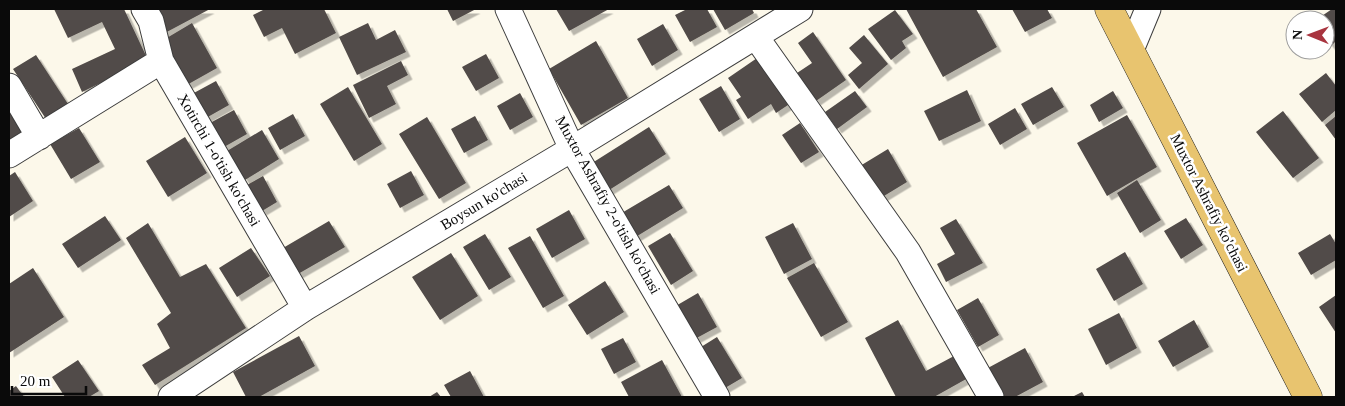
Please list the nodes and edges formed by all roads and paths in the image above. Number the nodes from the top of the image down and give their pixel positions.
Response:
1 (144, 9) edge
2 (508, 9) edge
3 (800, 9) edge
4 (1109, 9) edge
5 (1148, 9) edge
6 (756, 37) junction
7 (1131, 50) junction
8 (161, 61) junction
9 (9, 86) edge
10 (40, 136) junction
11 (572, 149) junction
12 (9, 155) edge
13 (305, 308) junction
14 (198, 390) edge
15 (171, 397) edge
16 (717, 397) edge
17 (991, 397) edge
18 (1308, 397) edge

1 - 8 street, Xotirchi 1-o'tish ko'chasi
2 - 11 street, Muxtor Ashrafiy 2-o'tish ko'chasi
3 - 6 street, Boysun ko'chasi
4 - 7 main road, Muxtor Ashrafiy ko'chasi
5 - 7 street
6 - 11 street, Boysun ko'chasi
6 - 17 street
7 - 18 main road, Muxtor Ashrafiy ko'chasi
8 - 10 street
8 - 13 street, Xotirchi 1-o'tish ko'chasi
9 - 10 street
10 - 12 street
11 - 13 street, Boysun ko'chasi
11 - 16 street, Muxtor Ashrafiy 2-o'tish ko'chasi
13 - 14 street, Boysun ko'chasi
14 - 15 street, Boysun ko'chasi

